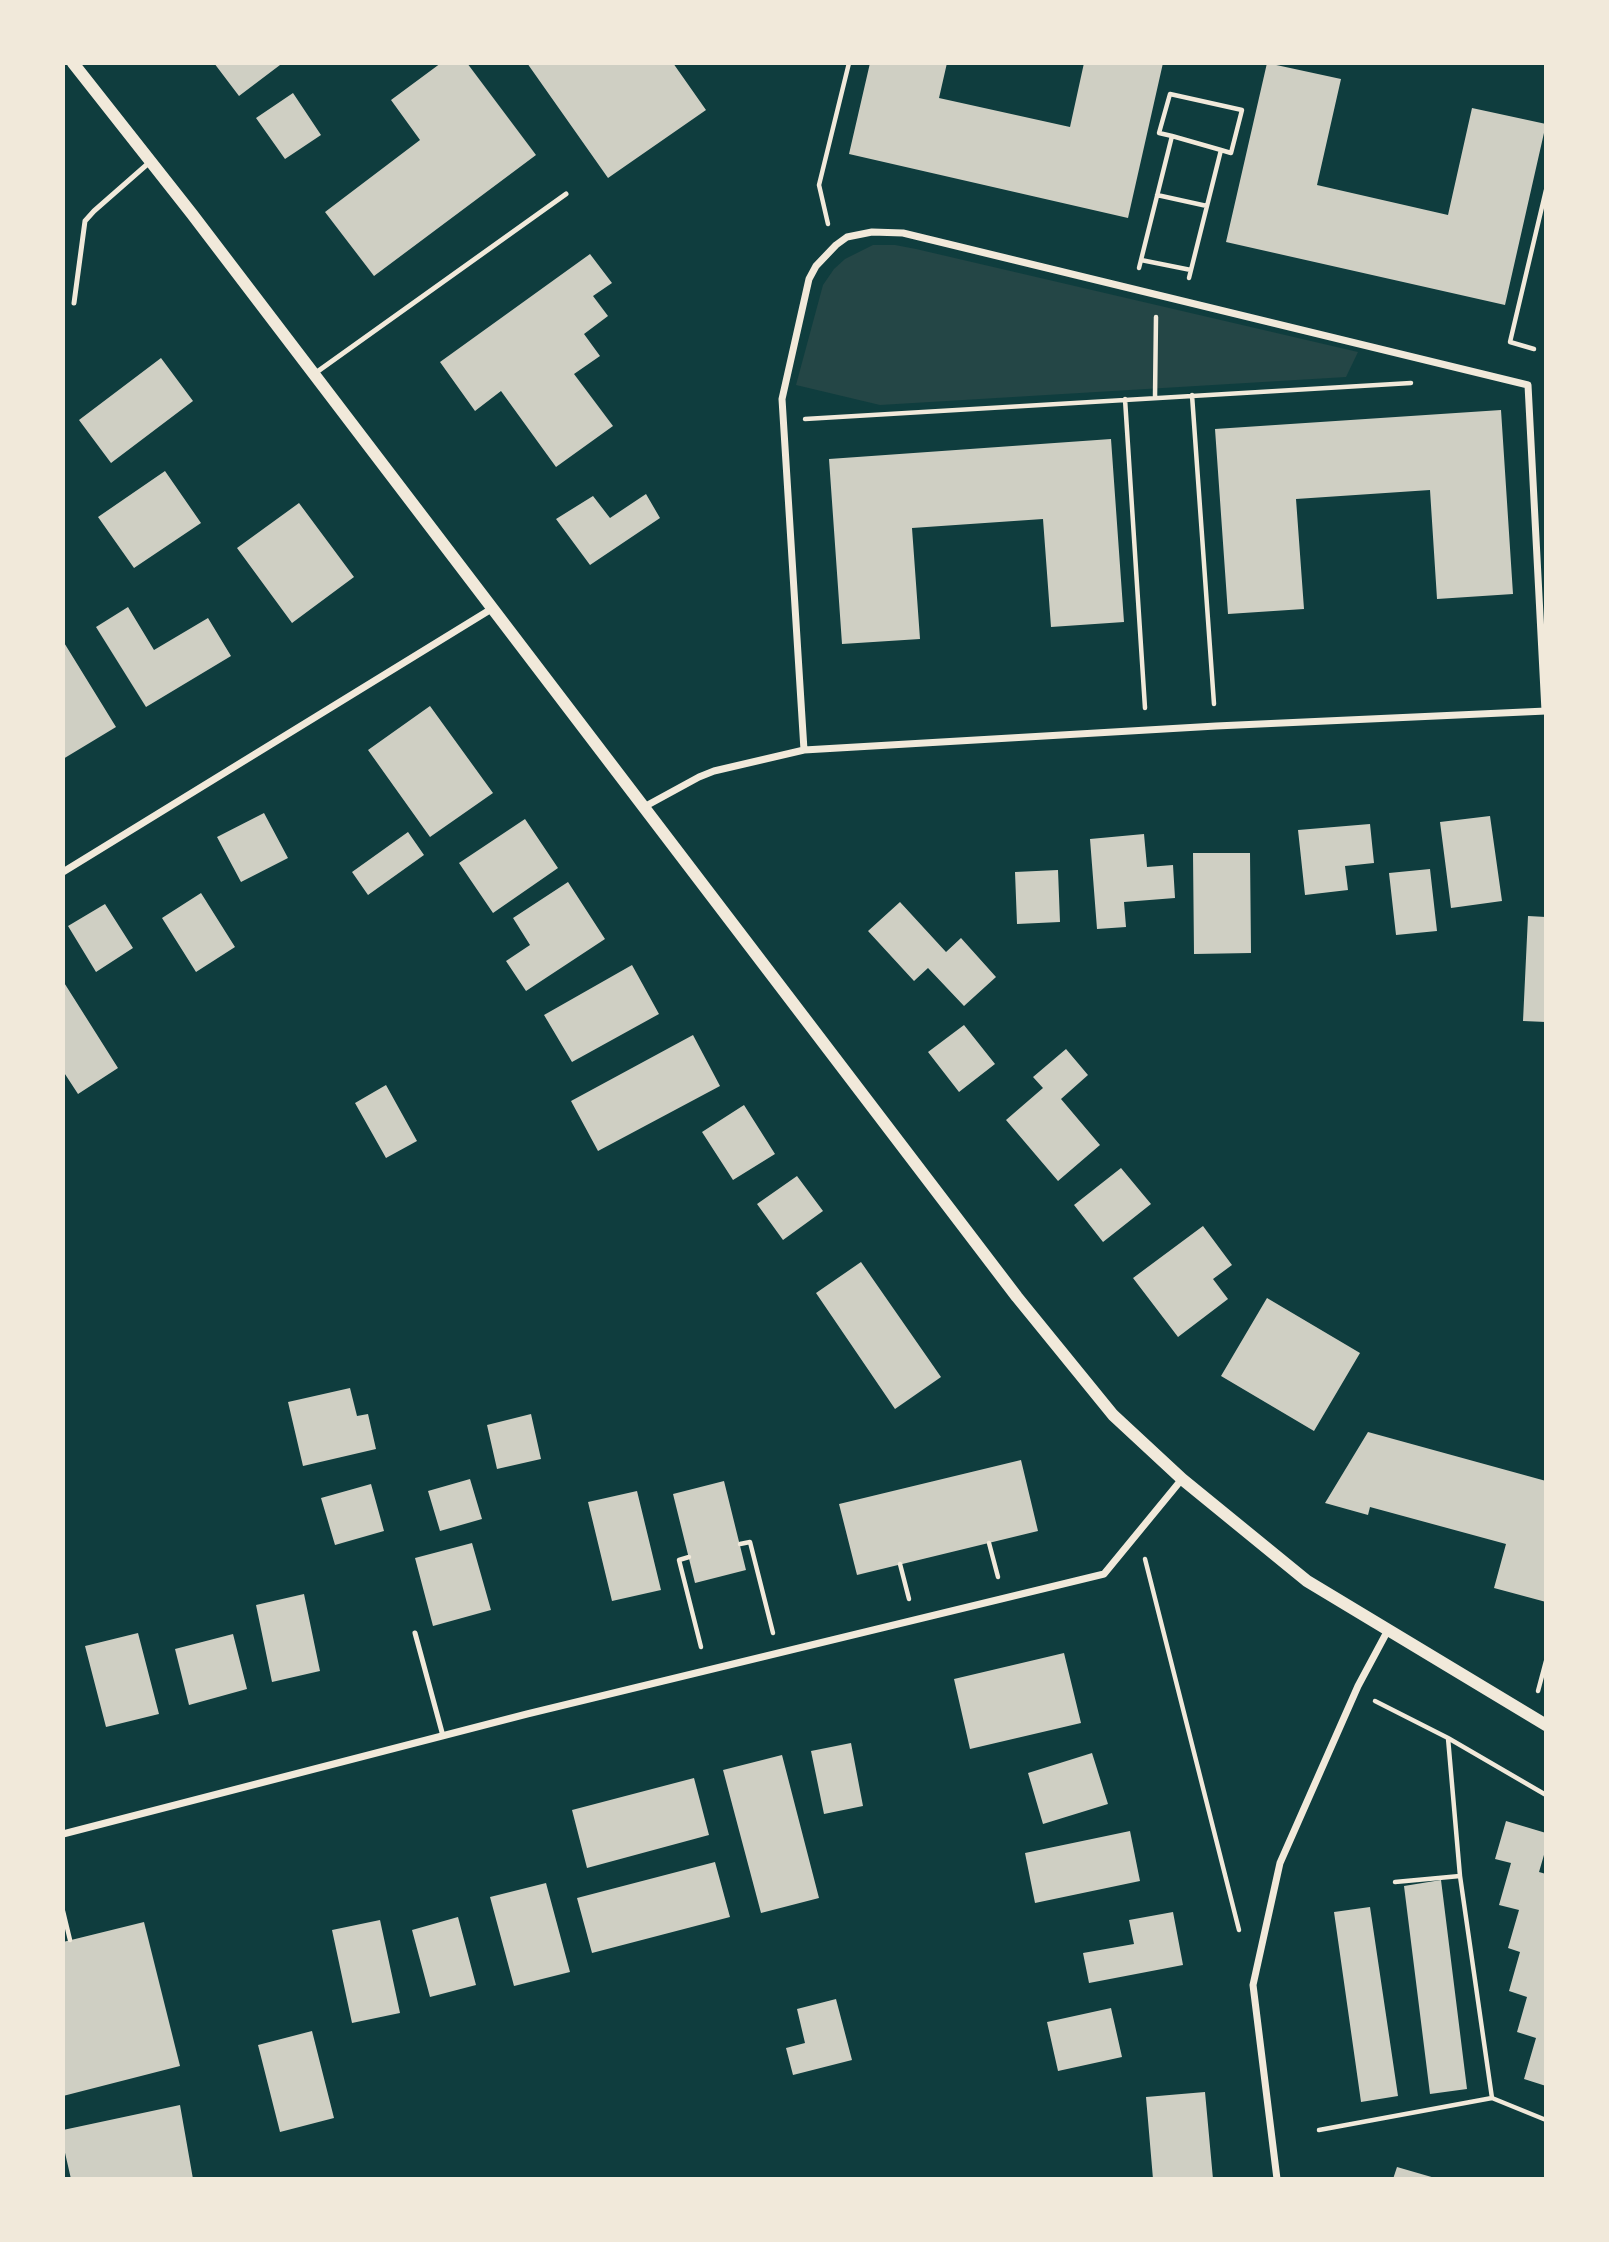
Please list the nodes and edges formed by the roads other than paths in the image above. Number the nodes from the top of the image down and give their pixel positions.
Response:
1 (74, 63) edge
2 (151, 161) junction
3 (566, 194) dead end
4 (74, 303) dead end
5 (314, 374) junction
6 (493, 608) junction
7 (1546, 711) edge
8 (804, 750) junction
9 (644, 807) junction
10 (63, 872) edge
11 (1182, 1479) junction
12 (1388, 1630) junction
13 (415, 1633) dead end
14 (1546, 1725) edge
15 (443, 1736) junction
16 (63, 1834) edge
17 (1278, 2179) edge

1 - 2 street
2 - 4 lane
2 - 5 street
3 - 5 lane
5 - 6 street
6 - 9 street
6 - 10 street
7 - 8 street
7 - 8 street
8 - 9 street
9 - 11 street
11 - 12 street
11 - 15 street
12 - 14 street
12 - 17 street
13 - 15 lane
15 - 16 street

